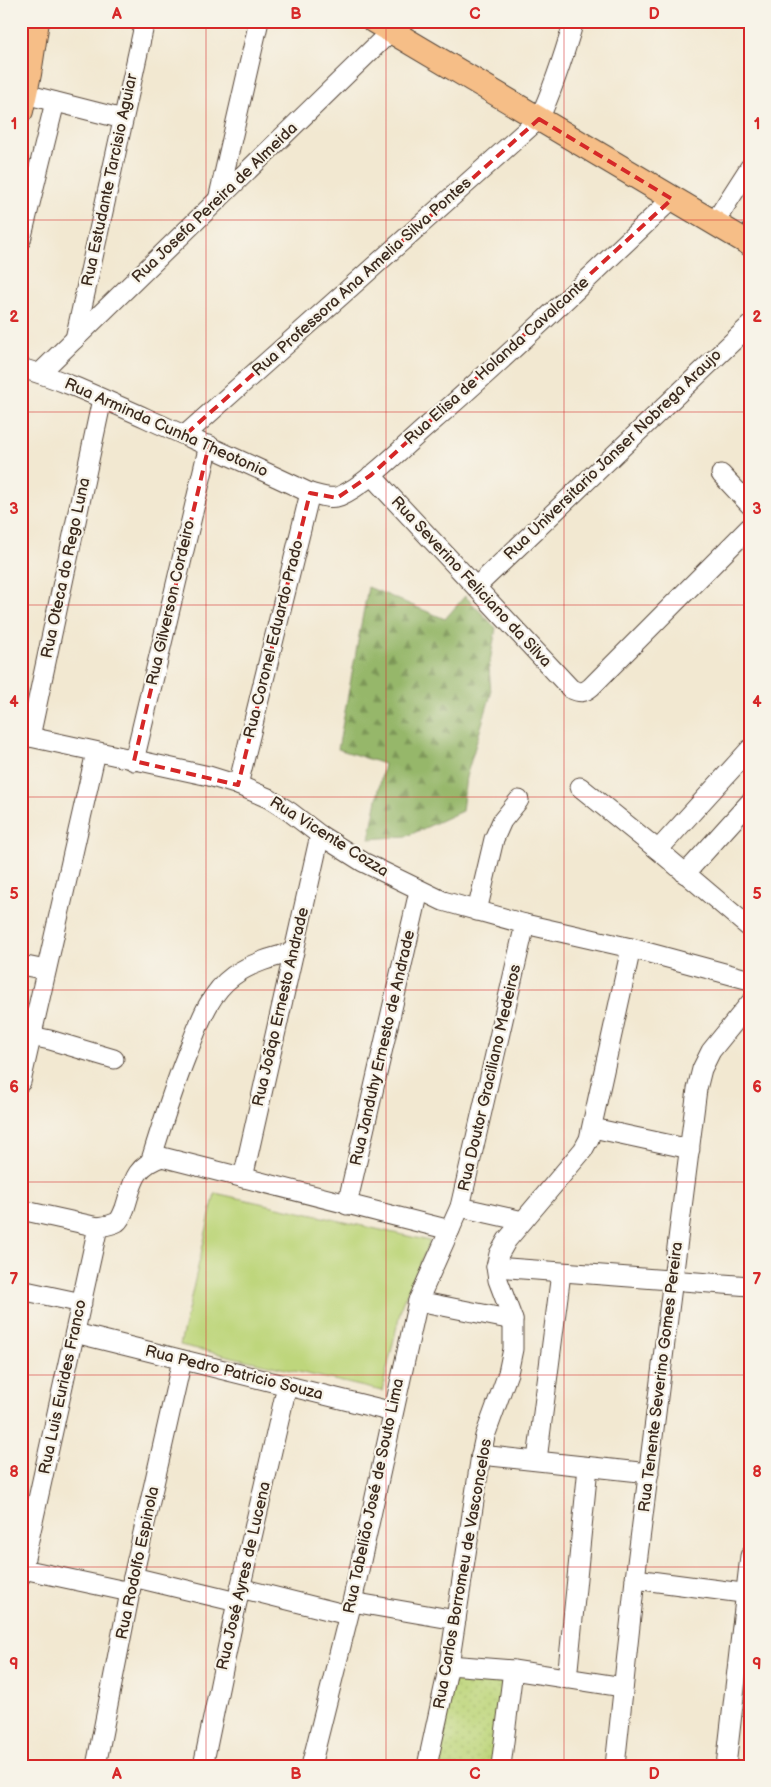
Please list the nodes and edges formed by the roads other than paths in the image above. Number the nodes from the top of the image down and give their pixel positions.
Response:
1 (37, 21) edge
2 (49, 21) edge
3 (145, 21) edge
4 (259, 21) edge
5 (574, 21) edge
6 (380, 24) edge
7 (33, 49) junction
8 (23, 102) edge
9 (55, 102) junction
10 (123, 119) junction
11 (539, 119) junction
12 (750, 167) edge
13 (672, 199) junction
14 (218, 200) junction
15 (714, 223) junction
16 (22, 233) edge
17 (750, 244) edge
18 (750, 325) edge
19 (75, 339) junction
20 (21, 368) edge
21 (40, 373) junction
22 (102, 399) junction
23 (185, 436) junction
24 (209, 445) junction
25 (721, 474) dead end
26 (371, 475) junction
27 (310, 493) junction
28 (750, 505) edge
29 (750, 527) edge
30 (477, 586) junction
31 (25, 736) edge
32 (750, 749) edge
33 (96, 752) junction
34 (134, 761) junction
35 (238, 785) junction
36 (580, 787) dead end
37 (519, 800) dead end
38 (750, 802) edge
39 (320, 836) junction
40 (658, 850) junction
41 (685, 874) junction
42 (419, 891) junction
43 (477, 912) junction
44 (525, 924) junction
45 (750, 928) edge
46 (631, 948) junction
47 (294, 952) junction
48 (21, 965) edge
49 (46, 970) junction
50 (750, 980) edge
51 (750, 1004) edge
52 (31, 1036) junction
53 (114, 1059) dead end
54 (21, 1082) edge
55 (593, 1128) junction
56 (690, 1149) junction
57 (151, 1160) junction
58 (243, 1178) junction
59 (347, 1205) junction
60 (460, 1207) junction
61 (21, 1210) edge
62 (523, 1221) junction
63 (98, 1227) junction
64 (450, 1230) junction
65 (496, 1266) junction
66 (561, 1273) junction
67 (674, 1281) junction
68 (750, 1286) edge
69 (21, 1290) edge
70 (418, 1301) junction
71 (82, 1303) junction
72 (513, 1320) junction
73 (74, 1333) junction
74 (182, 1360) junction
75 (287, 1386) junction
76 (393, 1412) junction
77 (481, 1455) junction
78 (537, 1460) junction
79 (588, 1467) junction
80 (648, 1473) junction
81 (750, 1556) edge
82 (22, 1573) edge
83 (635, 1579) junction
84 (132, 1585) junction
85 (747, 1594) edge
86 (239, 1595) junction
87 (350, 1608) junction
88 (456, 1620) junction
89 (450, 1665) junction
90 (512, 1670) junction
91 (567, 1678) junction
92 (623, 1687) junction
93 (96, 1766) edge
94 (203, 1766) edge
95 (310, 1766) edge
96 (427, 1766) edge
97 (501, 1766) edge
98 (615, 1766) edge
99 (726, 1766) edge

1 - 7 main road
2 - 7 main road
3 - 10 street, Rua Estudante Tarcisio Aguiar
4 - 14 street
5 - 11 street
6 - 11 main road
6 - 14 street, Rua Josefa Pereira de Almeida
7 - 8 main road
8 - 9 street
9 - 10 street
9 - 16 street
10 - 19 street, Rua Estudante Tarcisio Aguiar
11 - 13 main road
11 - 23 street, Rua Professora Ana Amelia Silva Pontes
12 - 15 street
13 - 15 main road
13 - 26 street, Rua Elisa de Holanda Cavalcante
14 - 19 street, Rua Josefa Pereira de Almeida
15 - 17 main road
18 - 30 street, Rua Universitario Janser Nobrega Araujo
19 - 21 street, Rua Josefa Pereira de Almeida
20 - 21 street, Rua Arminda Cunha Theotonio
21 - 22 street, Rua Arminda Cunha Theotonio
22 - 23 street, Rua Arminda Cunha Theotonio
22 - 31 street, Rua Oteca do Rego Luna
23 - 24 street, Rua Arminda Cunha Theotonio
24 - 27 street, Rua Arminda Cunha Theotonio
24 - 34 street, Rua Gilverson Cordeiro
25 - 28 street
26 - 27 street, Rua Elisa de Holanda Cavalcante
26 - 30 street, Rua Severino Feliciano da Silva
27 - 35 street, Rua Coronel Eduardo Prado
29 - 30 street, Rua Severino Feliciano da Silva
31 - 33 street, Rua Vicente Cozza
32 - 40 street
33 - 34 street, Rua Vicente Cozza
33 - 49 street
34 - 35 street, Rua Vicente Cozza
35 - 39 street, Rua Vicente Cozza
36 - 40 street
37 - 43 street
38 - 41 street
39 - 42 street, Rua Vicente Cozza
39 - 47 street, Rua Joãqo Ernesto Andrade
40 - 41 street
41 - 45 street
42 - 43 street, Rua Vicente Cozza
42 - 59 street, Rua Janduhy Ernesto de Andrade
43 - 44 street, Rua Vicente Cozza
44 - 46 street, Rua Vicente Cozza
44 - 60 street, Rua Doutor Graciliano Medeiros
46 - 50 street, Rua Vicente Cozza
46 - 55 street
47 - 57 street
47 - 58 street, Rua Joãqo Ernesto Andrade
48 - 49 street
49 - 52 street
51 - 56 street, Rua Tenente Severino Gomes Pereira
52 - 53 street
52 - 54 street
55 - 56 street
55 - 62 street
56 - 67 street, Rua Tenente Severino Gomes Pereira
57 - 58 street
57 - 63 street
58 - 59 street
59 - 64 street
60 - 62 street
60 - 64 street, Rua Doutor Graciliano Medeiros
61 - 63 street
62 - 65 street
63 - 71 street, Rua Luis Eurides Franco
64 - 70 street, Rua Tabelião José de Souto Lima
65 - 66 street
65 - 72 street, Rua Carlos Borromeu de Vasconcelos
66 - 67 street
66 - 78 street
67 - 68 street
67 - 80 street, Rua Tenente Severino Gomes Pereira
69 - 71 street
70 - 72 street
70 - 76 street, Rua Tabelião José de Souto Lima
71 - 73 street, Rua Luis Eurides Franco
72 - 77 street, Rua Carlos Borromeu de Vasconcelos
73 - 74 street, Rua Pedro Patricio Souza
73 - 82 street, Rua Luis Eurides Franco
74 - 75 street, Rua Pedro Patricio Souza
74 - 84 street, Rua Rodolfo Espinola
75 - 76 street, Rua Pedro Patricio Souza
75 - 86 street, Rua José Ayres de Lucena
76 - 87 street, Rua Tabelião José de Souto Lima
77 - 78 street
77 - 88 street, Rua Carlos Borromeu de Vasconcelos
78 - 79 street
79 - 80 street
79 - 91 street
80 - 83 street, Rua Tenente Severino Gomes Pereira
81 - 85 street
82 - 84 street
83 - 85 street
83 - 92 street, Rua Tenente Severino Gomes Pereira
84 - 86 street
84 - 93 street, Rua Rodolfo Espinola
85 - 99 street
86 - 87 street
86 - 94 street, Rua José Ayres de Lucena
87 - 88 street
87 - 95 street, Rua Tabelião José de Souto Lima
88 - 89 street, Rua Carlos Borromeu de Vasconcelos
89 - 90 street
89 - 96 street, Rua Carlos Borromeu de Vasconcelos
90 - 91 street
90 - 97 street
91 - 92 street
92 - 98 street, Rua Tenente Severino Gomes Pereira

